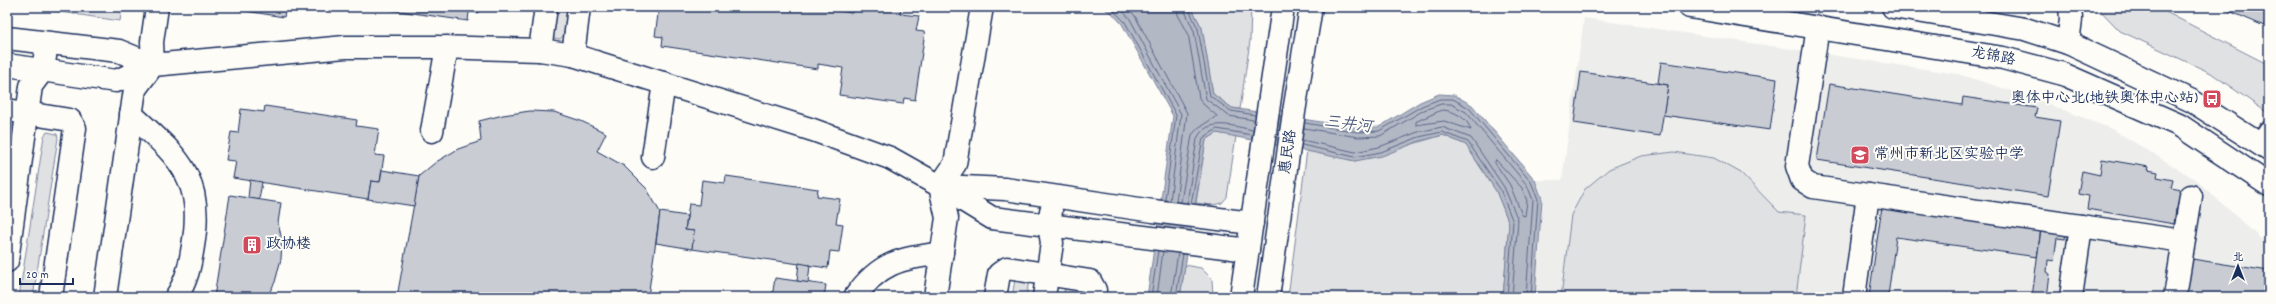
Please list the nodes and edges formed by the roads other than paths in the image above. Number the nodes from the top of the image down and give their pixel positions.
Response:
1 (157, 7) edge
2 (546, 7) edge
3 (579, 7) edge
4 (982, 7) edge
5 (1283, 7) edge
6 (1311, 7) edge
7 (1690, 7) edge
8 (1893, 7) edge
9 (2070, 7) edge
10 (1818, 27) junction
11 (7, 38) edge
12 (48, 43) junction
13 (2068, 43) junction
14 (446, 47) junction
15 (540, 50) junction
16 (573, 55) junction
17 (7, 65) edge
18 (153, 65) junction
19 (43, 70) junction
20 (664, 83) junction
21 (17, 112) edge
22 (131, 114) junction
23 (432, 131) dead end
24 (2267, 143) edge
25 (653, 157) dead end
26 (940, 186) junction
27 (2269, 186) edge
28 (1868, 195) junction
29 (1053, 196) junction
30 (2190, 196) dead end
31 (1252, 223) junction
32 (1049, 225) junction
33 (2081, 226) junction
34 (2184, 241) junction
35 (1248, 250) junction
36 (942, 253) junction
37 (7, 261) edge
38 (1047, 274) junction
39 (51, 297) edge
40 (105, 297) edge
41 (176, 297) edge
42 (855, 297) edge
43 (935, 297) edge
44 (995, 297) edge
45 (1044, 297) edge
46 (1094, 297) edge
47 (1242, 297) edge
48 (1268, 297) edge
49 (1854, 297) edge
50 (2071, 297) edge
51 (2175, 297) edge

1 - 18 main road
2 - 15 main road
3 - 16 main road
4 - 26 main road
5 - 31 main road, 惠民路
6 - 48 main road, 惠民路
7 - 10 main road, 龙锦路
8 - 13 main road
9 - 13 main road
10 - 27 main road, 龙锦路
10 - 28 main road
11 - 12 main road
12 - 18 main road
12 - 19 main road
13 - 24 main road
14 - 15 main road
14 - 18 main road
14 - 23 main road
15 - 16 main road
16 - 20 main road
17 - 19 main road
18 - 19 main road
18 - 22 main road
19 - 21 main road
20 - 25 main road
20 - 26 main road
21 - 37 main road
21 - 39 main road
22 - 40 main road
22 - 41 main road
26 - 29 main road
26 - 32 main road
26 - 36 main road
28 - 33 main road
28 - 49 main road
29 - 31 main road
29 - 32 main road
30 - 34 main road
31 - 35 main road, 惠民路
32 - 35 main road
32 - 38 main road
33 - 34 main road
33 - 50 main road
34 - 51 main road
35 - 47 main road, 惠民路
36 - 42 main road
36 - 43 main road
38 - 44 main road
38 - 45 main road
38 - 46 main road

